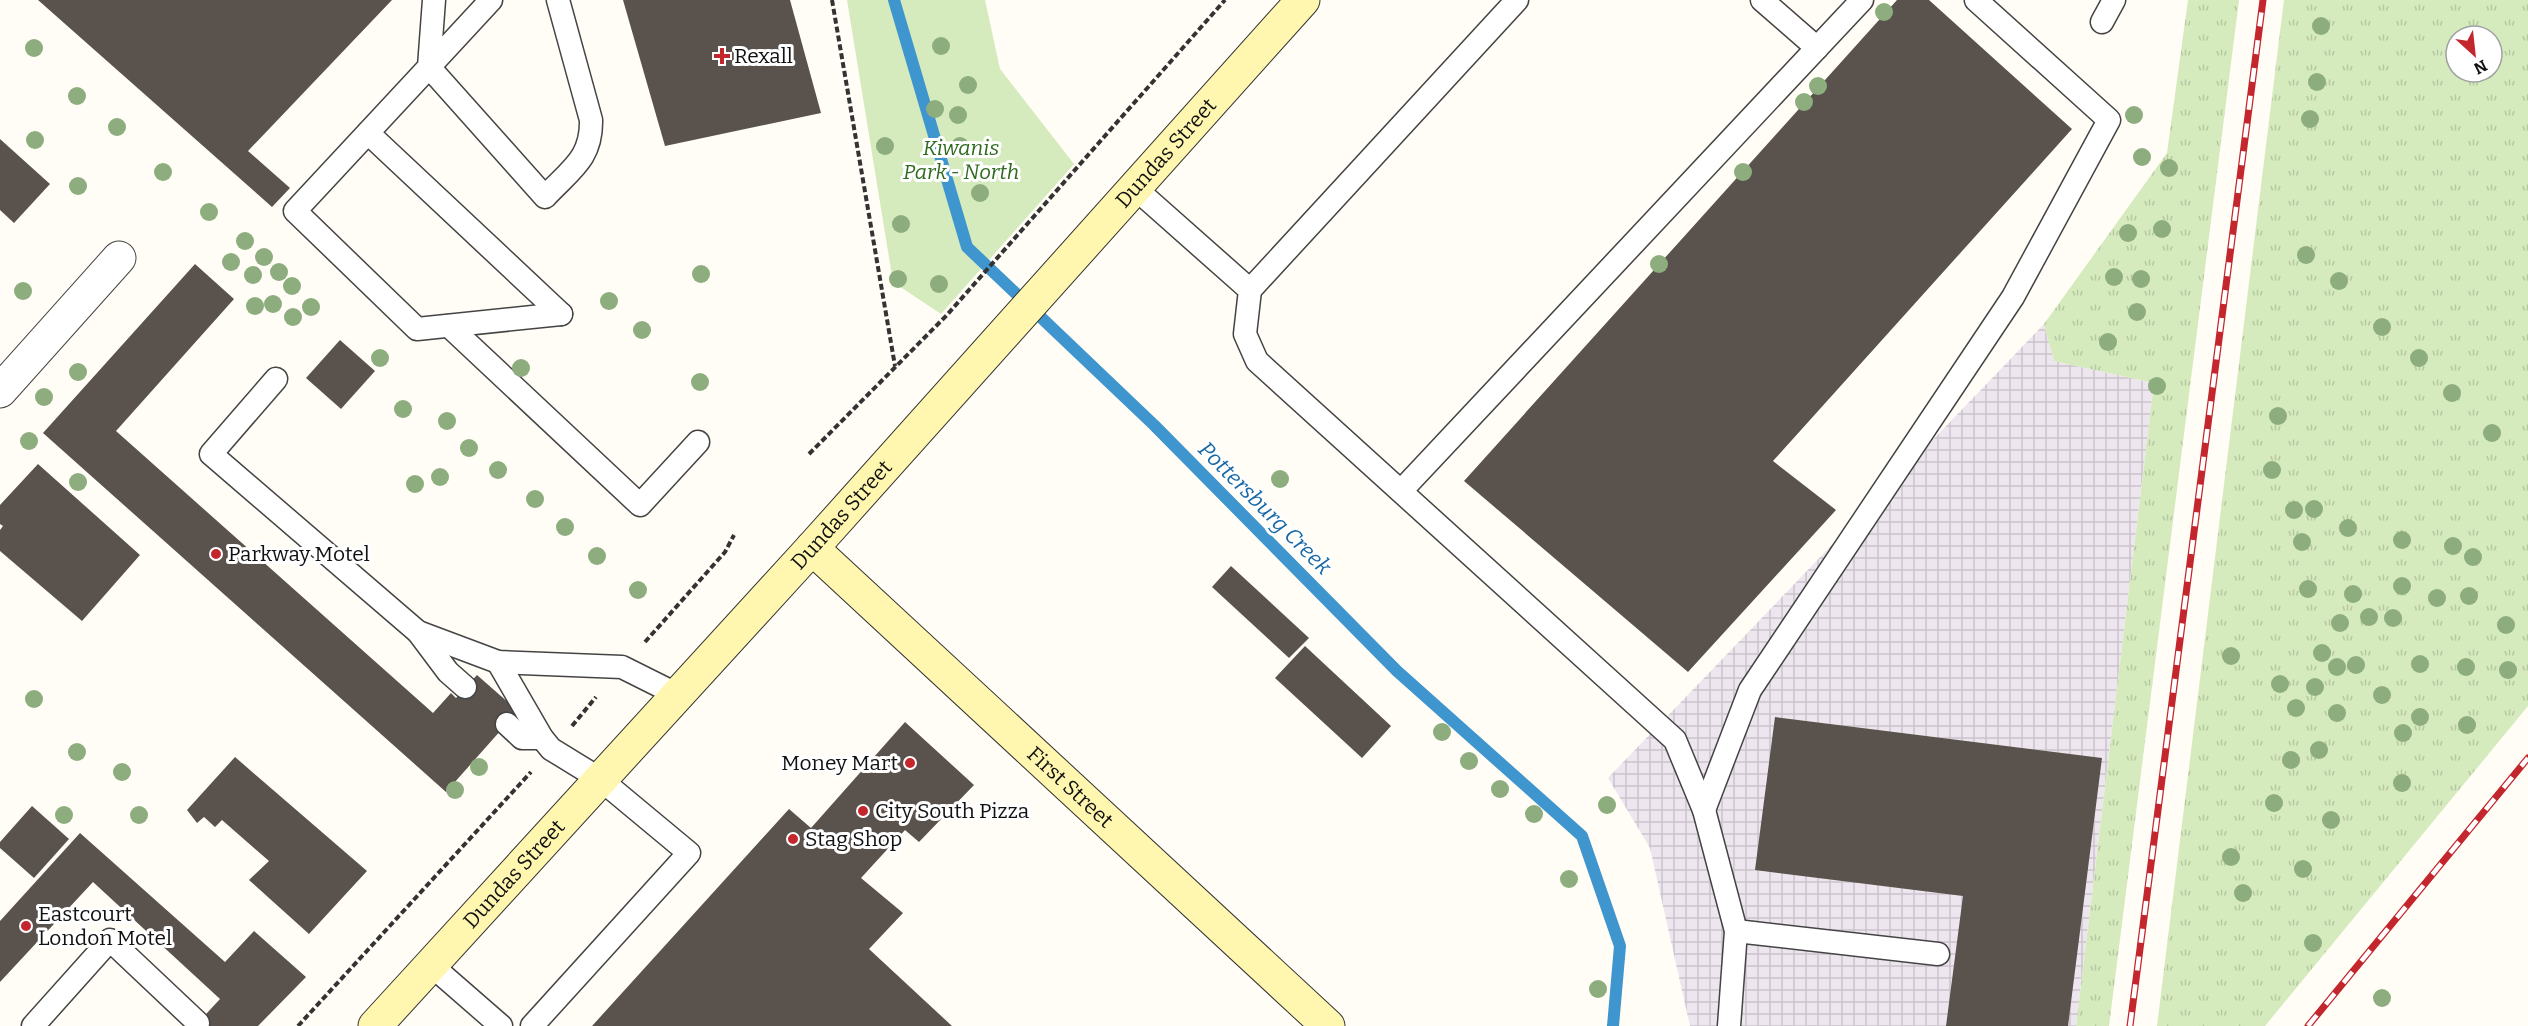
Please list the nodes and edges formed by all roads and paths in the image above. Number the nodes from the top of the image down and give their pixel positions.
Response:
1 (434, 0) edge
2 (491, 0) edge
3 (558, 0) edge
4 (832, 0) edge
5 (1225, 0) edge
6 (1303, 0) edge
7 (1517, 0) edge
8 (1762, 0) edge
9 (1862, 0) edge
10 (1976, 0) edge
11 (2114, 0) edge
12 (2102, 22) dead end
13 (1816, 48) junction
14 (429, 67) junction
15 (368, 133) junction
16 (1136, 189) junction
17 (119, 258) dead end
18 (1250, 290) junction
19 (449, 326) junction
20 (895, 367) junction
21 (276, 379) dead end
22 (0, 392) edge
23 (698, 442) dead end
24 (809, 454) dead end
25 (1401, 491) junction
26 (812, 548) junction
27 (418, 632) junction
28 (498, 662) junction
29 (465, 687) dead end
30 (678, 695) junction
31 (507, 724) dead end
32 (542, 738) junction
33 (600, 779) junction
34 (1704, 810) junction
35 (404, 909) dead end
36 (1736, 931) junction
37 (1938, 954) dead end
38 (431, 965) junction
39 (198, 1023) dead end
40 (33, 1026) edge
41 (298, 1026) edge
42 (375, 1026) edge
43 (501, 1026) edge
44 (531, 1026) edge
45 (1328, 1026) edge
46 (1729, 1026) edge

1 - 14 lane
2 - 14 lane
3 - 14 lane
4 - 20 path
5 - 20 path
6 - 16 main road, Dundas Street
7 - 18 lane
8 - 13 lane
9 - 13 lane
10 - 34 lane
11 - 12 lane
13 - 25 lane
14 - 15 lane
15 - 19 lane
15 - 19 lane
16 - 18 lane
16 - 26 main road, Dundas Street
17 - 22 street
18 - 25 lane
19 - 23 lane
20 - 24 path
21 - 27 lane
25 - 34 lane
26 - 30 main road, Dundas Street
26 - 45 main road, First Street
27 - 28 lane
27 - 29 lane
28 - 30 lane
28 - 32 lane
30 - 33 main road, Dundas Street
31 - 32 lane
32 - 33 lane
33 - 38 main road, Dundas Street
33 - 44 lane
34 - 36 lane
35 - 41 path
36 - 37 lane
36 - 46 lane
38 - 42 main road, Dundas Street
38 - 43 lane
39 - 40 lane

